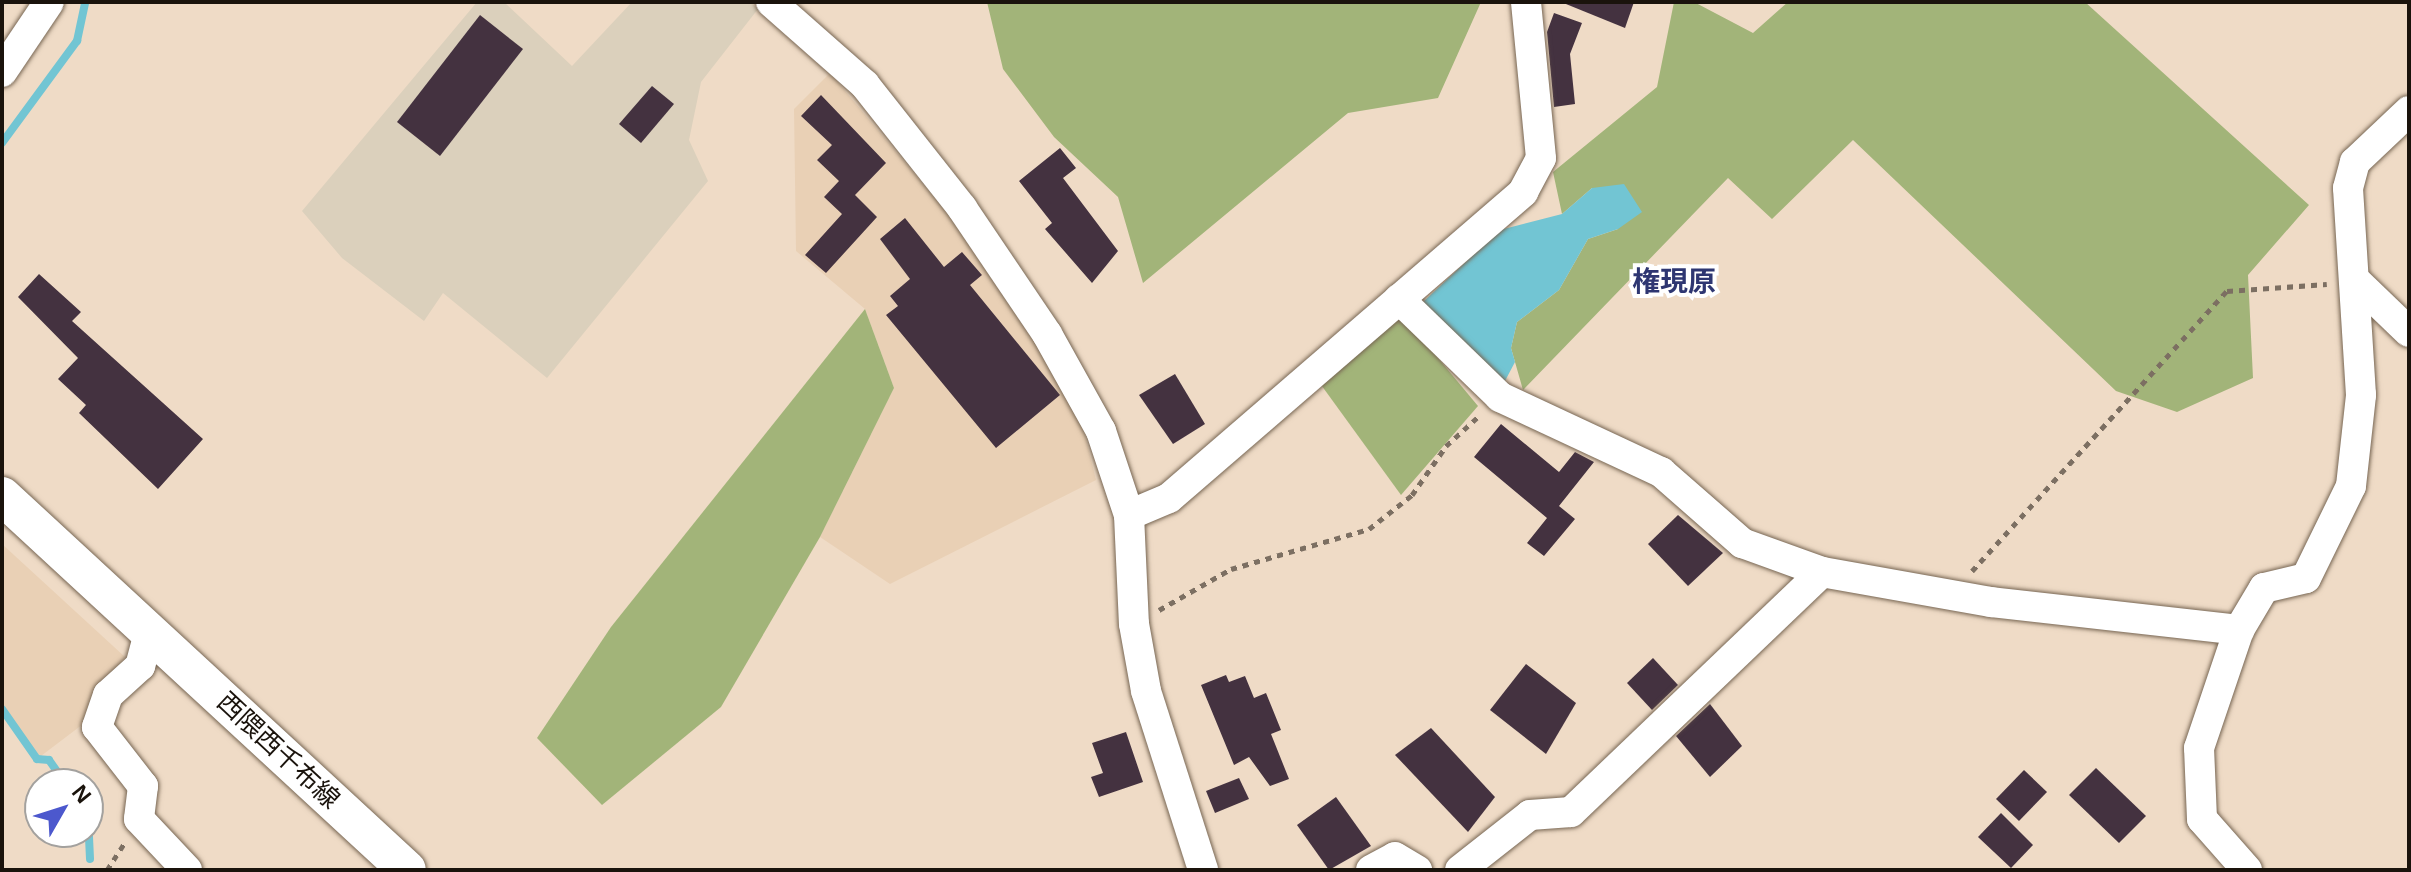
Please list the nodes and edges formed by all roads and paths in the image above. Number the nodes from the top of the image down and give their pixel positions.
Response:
1 (49, 2) edge
2 (771, 2) edge
3 (1526, 2) edge
4 (2, 72) edge
5 (2409, 111) edge
6 (2357, 282) junction
7 (1399, 299) junction
8 (2409, 332) edge
9 (1500, 397) junction
10 (2, 496) edge
11 (1129, 515) junction
12 (1822, 572) junction
13 (1950, 595) junction
14 (1134, 624) junction
15 (2239, 630) junction
16 (149, 633) junction
17 (187, 870) edge
18 (407, 870) edge
19 (1203, 870) edge
20 (1371, 870) edge
21 (1417, 870) edge
22 (1460, 870) edge
23 (2247, 870) edge

1 - 4 street
2 - 11 street
3 - 7 street
5 - 6 street
6 - 8 street
6 - 13 path
6 - 15 street
7 - 9 street
7 - 11 street
9 - 12 street
9 - 14 path
10 - 16 street, 西隈西千布線
11 - 14 street
12 - 13 street
12 - 22 street
13 - 15 street
14 - 19 street
15 - 23 street
16 - 17 street
16 - 18 street, 西隈西千布線
20 - 21 street

